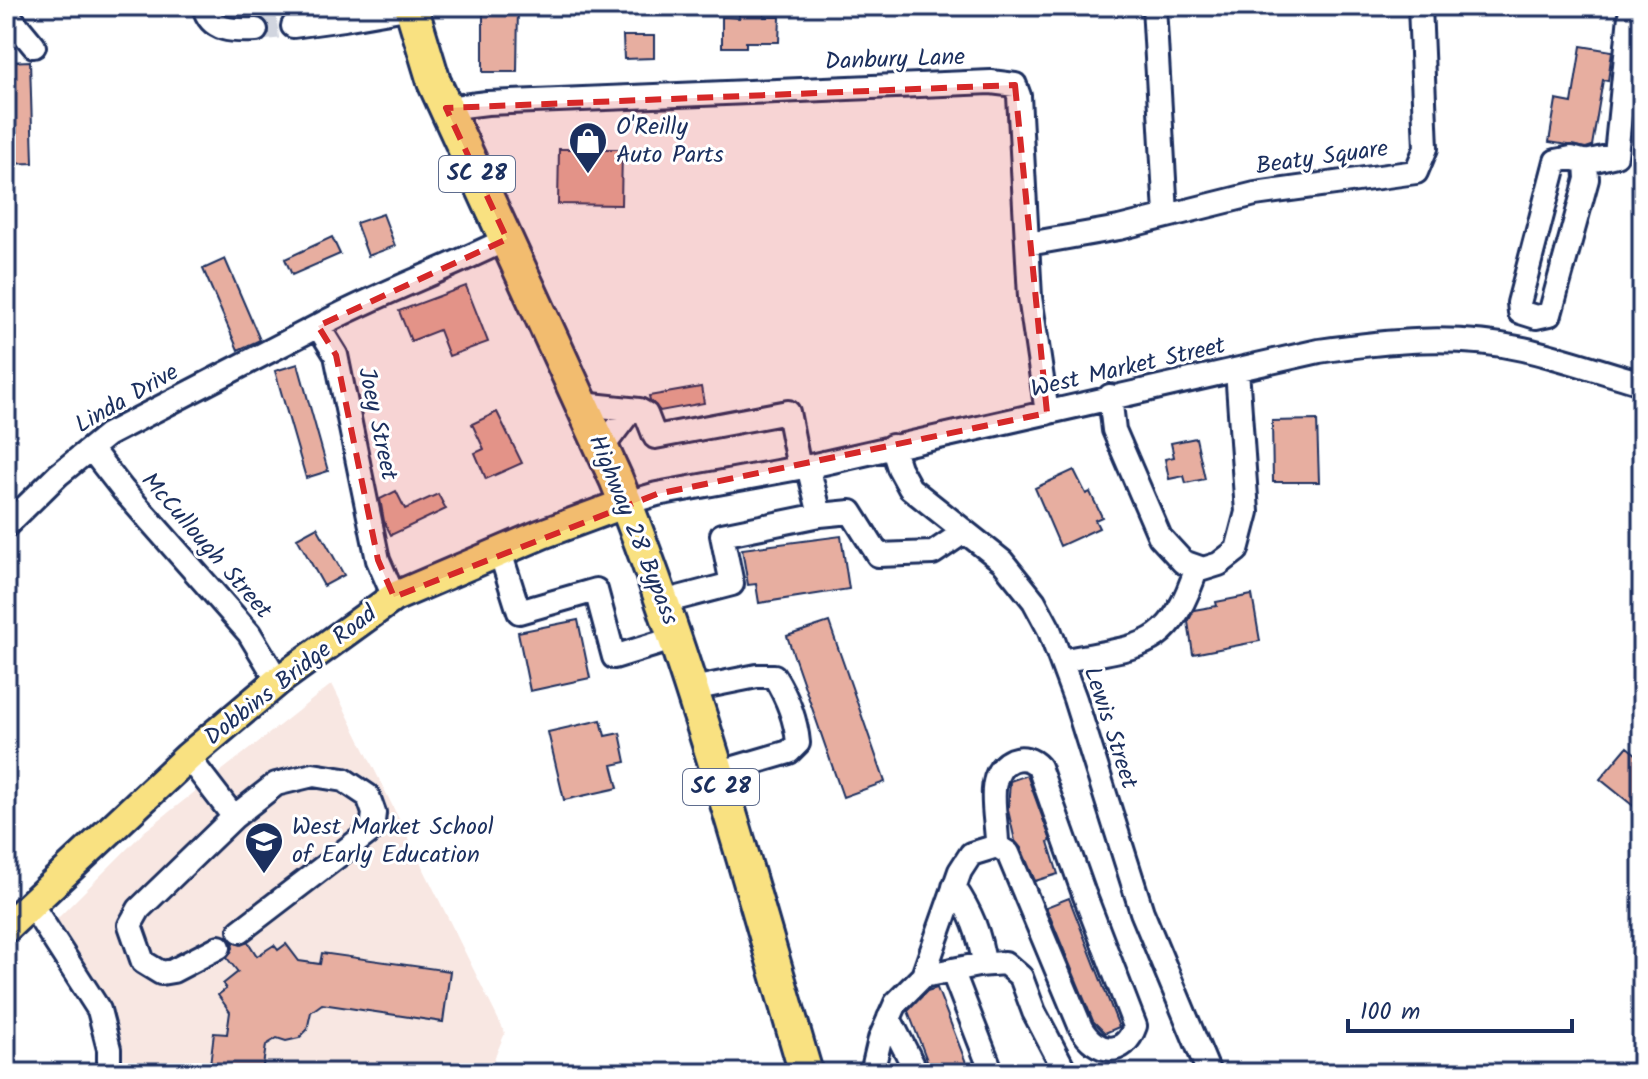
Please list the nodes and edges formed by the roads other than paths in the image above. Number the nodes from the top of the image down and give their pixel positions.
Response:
1 (204, 6) edge
2 (412, 6) edge
3 (1154, 6) edge
4 (1420, 6) edge
5 (1631, 6) edge
6 (6, 12) edge
7 (343, 12) edge
8 (293, 26) tunnel mouth
9 (256, 30) tunnel mouth
10 (34, 46) dead end
11 (446, 108) junction
12 (1586, 162) junction
13 (1166, 214) junction
14 (507, 239) junction
15 (1028, 244) junction
16 (1529, 315) junction
17 (318, 326) junction
18 (1522, 349) junction
19 (1237, 370) junction
20 (1642, 383) edge
21 (1110, 396) junction
22 (582, 404) junction
23 (630, 411) junction
24 (1047, 413) junction
25 (892, 446) junction
26 (602, 448) junction
27 (91, 449) junction
28 (803, 467) junction
29 (626, 503) junction
30 (820, 515) junction
31 (6, 526) edge
32 (964, 532) junction
33 (500, 552) junction
34 (1197, 567) junction
35 (394, 597) junction
36 (663, 602) junction
37 (676, 638) junction
38 (1061, 661) junction
39 (278, 681) junction
40 (692, 689) junction
41 (188, 757) junction
42 (717, 773) junction
43 (234, 817) junction
44 (997, 846) junction
45 (954, 887) junction
46 (31, 904) junction
47 (6, 928) edge
48 (240, 931) dead end
49 (219, 947) dead end
50 (984, 964) junction
51 (952, 970) junction
52 (923, 976) junction
53 (889, 1018) junction
54 (109, 1073) edge
55 (806, 1073) edge
56 (872, 1073) edge
57 (917, 1073) edge
58 (992, 1073) edge
59 (1066, 1073) edge
60 (1209, 1073) edge

1 - 9 street
2 - 7 street
2 - 11 highway, Highway 28 Bypass / SC 28
3 - 13 street
4 - 13 street, Beaty Square
5 - 12 street
6 - 10 street
7 - 8 street
11 - 14 highway, Highway 28 Bypass / SC 28
11 - 15 street, Danbury Lane
12 - 16 street
12 - 16 street
13 - 15 street, Beaty Square
14 - 17 street
14 - 22 highway, Highway 28 Bypass / SC 28
15 - 24 street, Danbury Lane
16 - 18 street
17 - 27 street, Linda Drive
17 - 35 street, Joey Street
18 - 19 street, West Market Street
18 - 20 street, West Market Street
19 - 21 street, West Market Street
19 - 34 street
21 - 24 street, West Market Street
21 - 34 street
22 - 23 street
22 - 26 highway, Highway 28 Bypass / SC 28
23 - 26 street
23 - 28 street
24 - 25 street, West Market Street
25 - 28 street, West Market Street
25 - 32 street, Lewis Street
26 - 29 highway, Highway 28 Bypass / SC 28
27 - 31 street, Linda Drive
27 - 39 street, McCullough Street
28 - 29 street, West Market Street
28 - 30 street
29 - 33 main road, Dobbins Bridge Road
29 - 36 highway, Highway 28 Bypass / SC 28
30 - 32 street
30 - 36 street
32 - 38 street, Lewis Street
33 - 35 main road, Dobbins Bridge Road
33 - 37 street
34 - 38 street
35 - 39 main road, Dobbins Bridge Road
36 - 37 highway, Highway 28 Bypass / SC 28
37 - 40 highway, Highway 28 Bypass / SC 28
38 - 60 street, Lewis Street
39 - 41 main road, Dobbins Bridge Road
40 - 42 highway, Highway 28 Bypass / SC 28
40 - 42 street
41 - 43 street
41 - 46 main road, Dobbins Bridge Road
42 - 55 highway, Highway 28 Bypass / SC 28
43 - 48 street
43 - 49 street
44 - 44 street
44 - 45 street
45 - 50 street
45 - 52 street
46 - 47 main road, Dobbins Bridge Road
46 - 54 street
50 - 51 street
50 - 59 street
51 - 52 street
51 - 58 street
52 - 53 street
53 - 56 street
53 - 57 street

